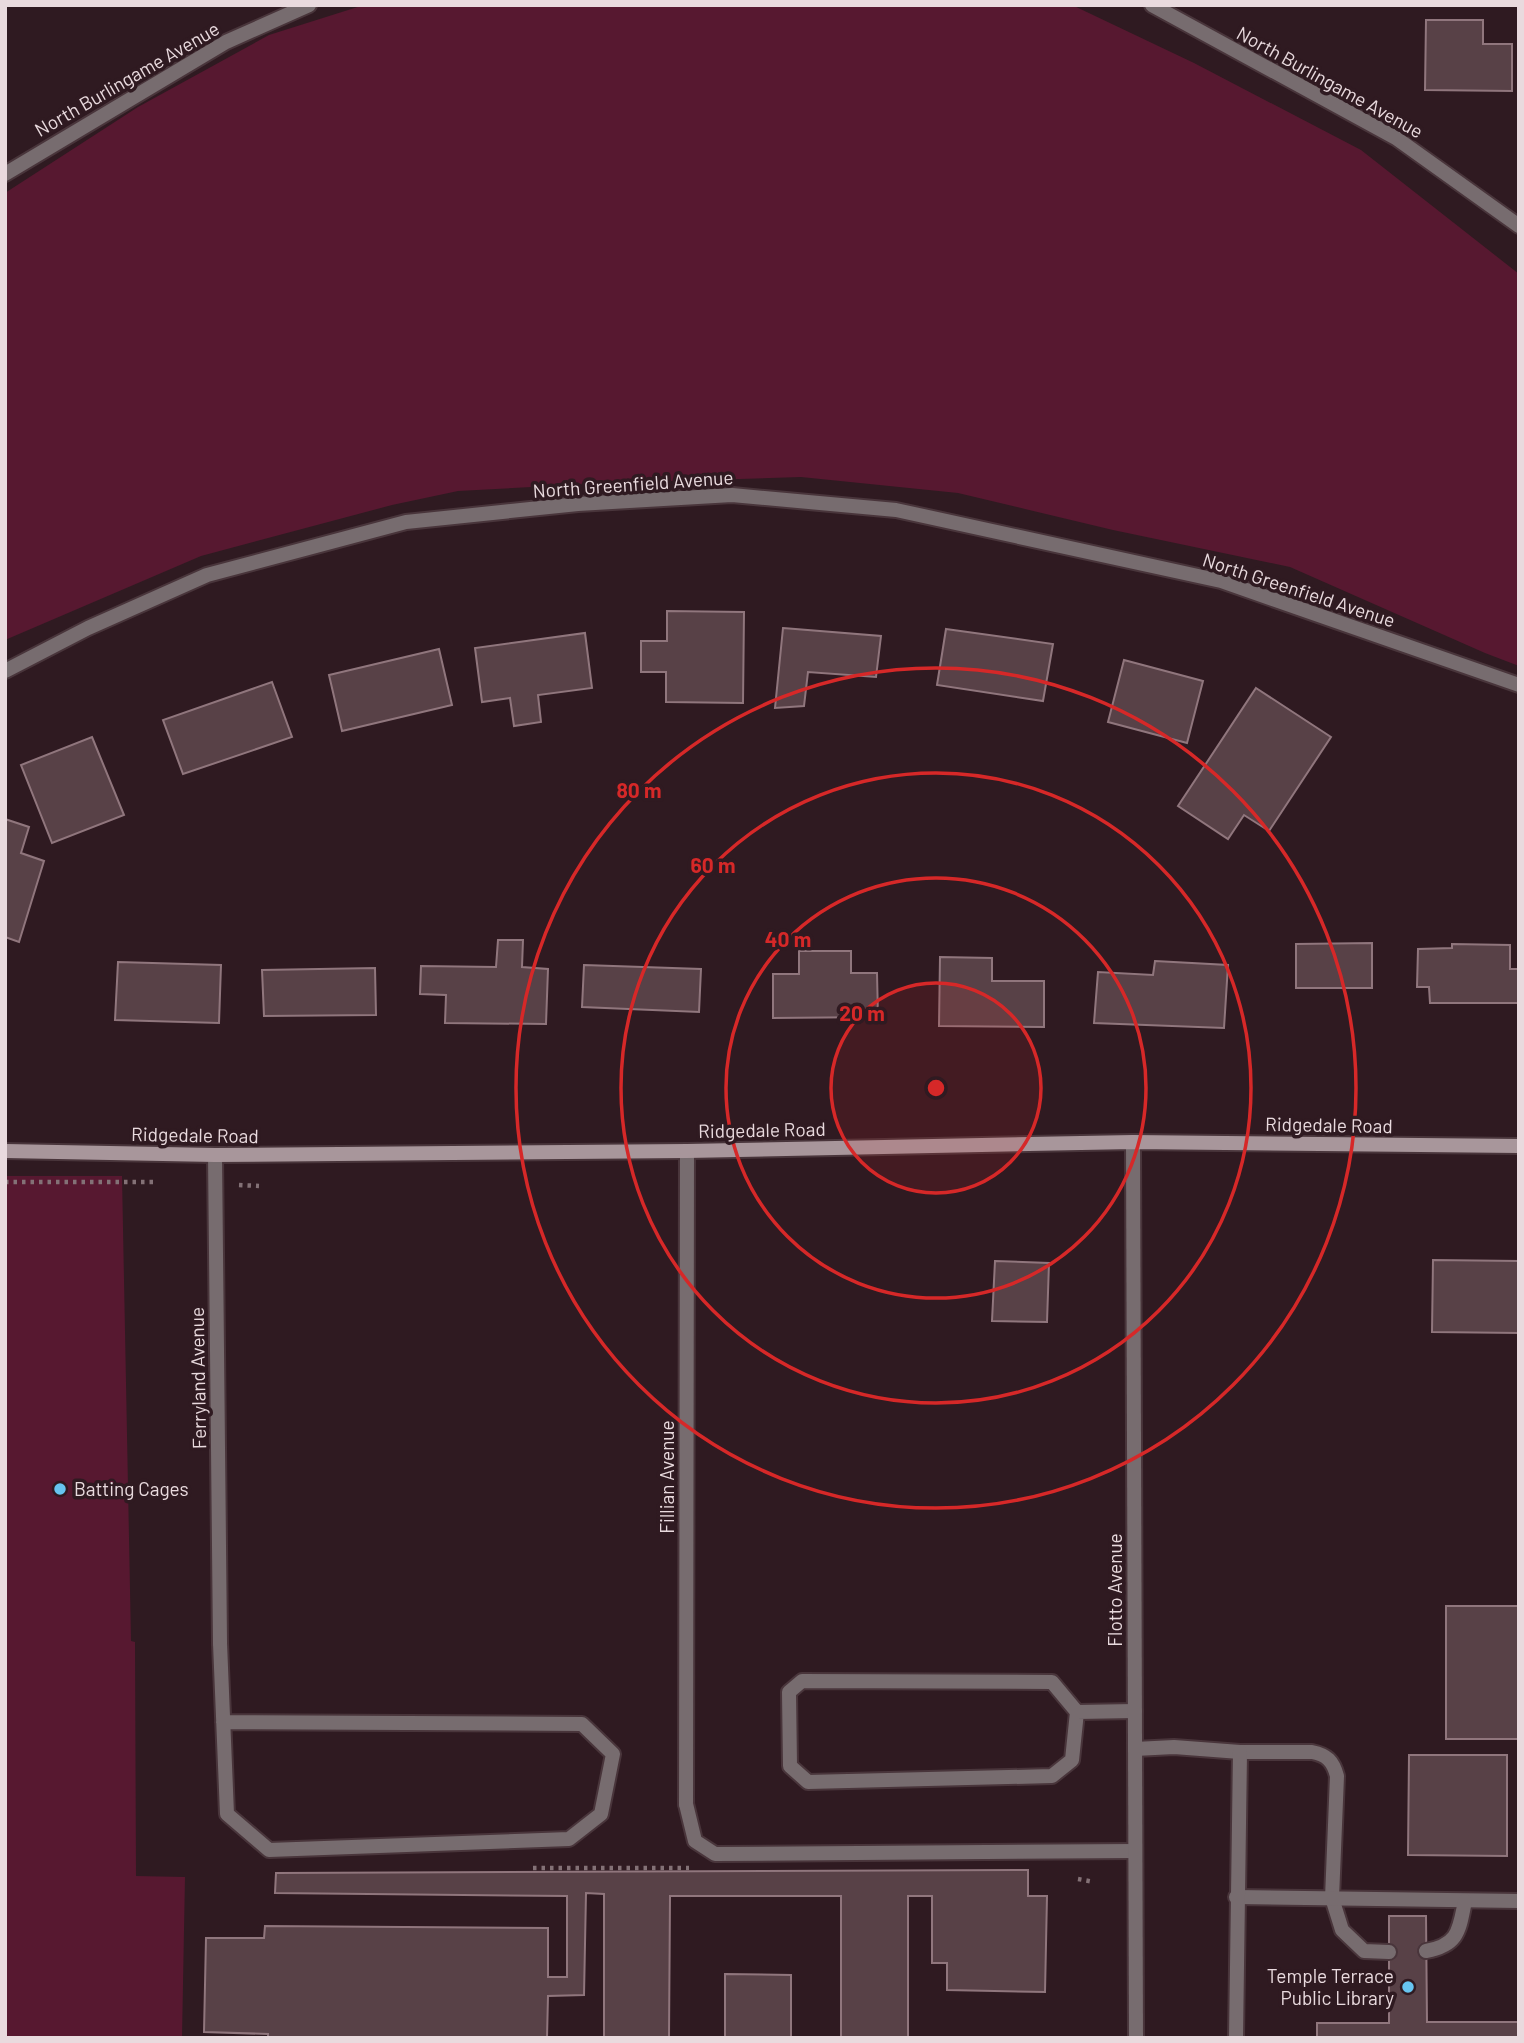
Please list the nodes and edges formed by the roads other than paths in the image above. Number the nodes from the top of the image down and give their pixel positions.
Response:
1 (309, 5) edge
2 (1152, 5) edge
3 (5, 174) edge
4 (1519, 226) edge
5 (5, 671) edge
6 (1519, 685) edge
7 (1133, 1142) junction
8 (1519, 1146) edge
9 (5, 1151) edge
10 (687, 1151) junction
11 (215, 1156) junction
12 (1135, 1711) junction
13 (1077, 1712) junction
14 (223, 1722) junction
15 (1135, 1749) junction
16 (1240, 1752) junction
17 (1135, 1851) junction
18 (1236, 1898) junction
19 (1332, 1898) junction
20 (1465, 1901) junction
21 (1519, 1901) edge
22 (1426, 1951) dead end
23 (1388, 1952) dead end
24 (1136, 2038) edge
25 (1236, 2038) edge

1 - 3 street, North Burlingame Avenue
2 - 4 street, North Burlingame Avenue
5 - 6 street, North Greenfield Avenue
7 - 8 street, Ridgedale Road
7 - 10 street, Ridgedale Road
7 - 12 street, Flotto Avenue
9 - 11 street, Ridgedale Road
10 - 11 street, Ridgedale Road
10 - 17 street, Fillian Avenue
11 - 14 street, Ferryland Avenue
12 - 13 street
12 - 15 street, Flotto Avenue
13 - 13 street
14 - 14 street, Ferryland Avenue
15 - 16 street
15 - 17 street, Flotto Avenue
16 - 18 street
16 - 19 street
17 - 24 street, Flotto Avenue
18 - 19 street
18 - 25 street
19 - 20 street
19 - 23 street
20 - 21 street
20 - 22 street

